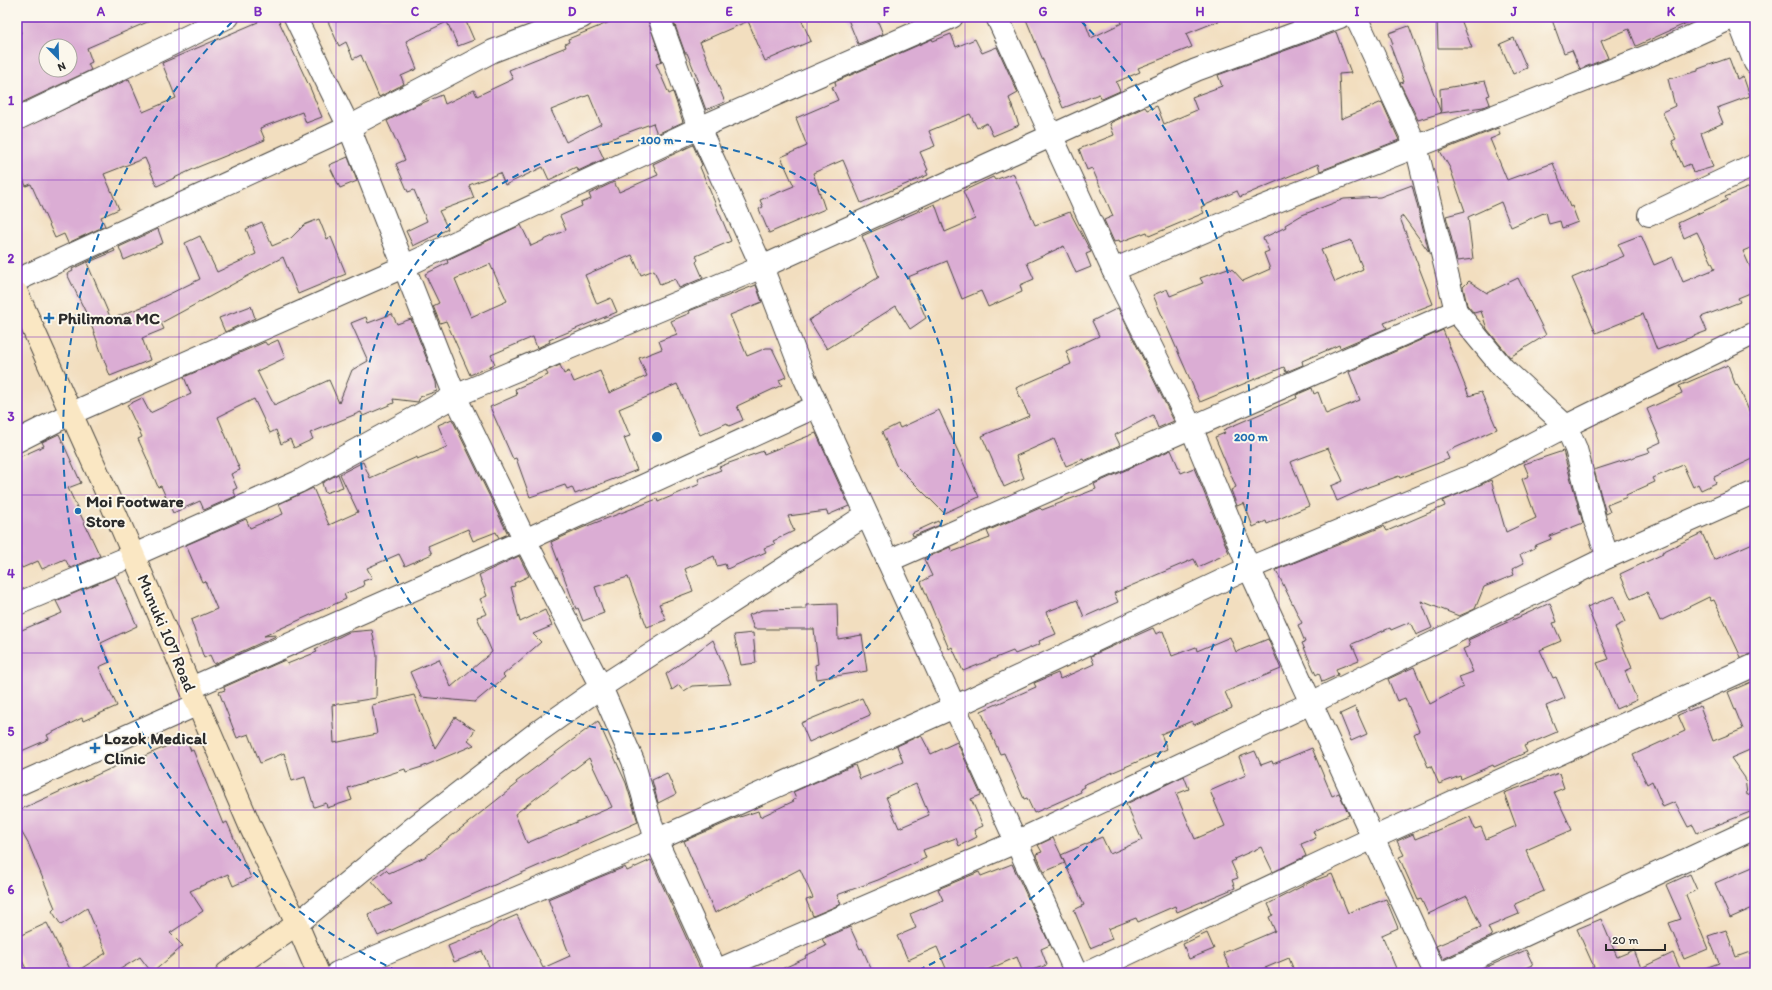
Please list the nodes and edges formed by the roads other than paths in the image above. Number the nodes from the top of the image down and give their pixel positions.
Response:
1 (228, 17) edge
2 (295, 17) edge
3 (582, 17) edge
4 (659, 17) edge
5 (952, 17) edge
6 (997, 17) edge
7 (1340, 17) edge
8 (1356, 17) edge
9 (1735, 17) edge
10 (1755, 63) edge
11 (17, 119) edge
12 (349, 127) junction
13 (699, 128) junction
14 (1050, 134) junction
15 (1416, 146) junction
16 (1755, 165) edge
17 (1649, 215) dead end
18 (403, 267) junction
19 (762, 267) junction
20 (1113, 270) junction
21 (17, 280) edge
22 (17, 292) edge
23 (1456, 311) junction
24 (1755, 334) edge
25 (455, 396) junction
26 (817, 406) junction
27 (72, 414) junction
28 (1566, 426) junction
29 (1191, 427) junction
30 (17, 441) edge
31 (1755, 492) edge
32 (866, 515) junction
33 (525, 540) junction
34 (134, 555) junction
35 (1608, 557) junction
36 (888, 561) junction
37 (1249, 568) junction
38 (17, 604) edge
39 (1755, 665) edge
40 (601, 687) junction
41 (194, 696) junction
42 (1311, 702) junction
43 (954, 707) junction
44 (17, 785) edge
45 (1755, 828) edge
46 (1373, 838) junction
47 (656, 840) junction
48 (1016, 842) junction
49 (297, 924) junction
50 (714, 972) edge
51 (227, 973) edge
52 (318, 973) edge
53 (337, 973) edge
54 (1076, 973) edge
55 (1087, 973) edge
56 (1435, 973) edge
57 (1443, 973) edge

1 - 11 street
2 - 12 street
3 - 12 street
4 - 13 street
5 - 13 street
6 - 14 street
7 - 14 street
8 - 15 street
9 - 10 street
9 - 15 street
12 - 18 street
12 - 21 street
13 - 18 street
13 - 19 street
14 - 19 street
14 - 20 street
15 - 20 street
15 - 23 street
16 - 17 street
18 - 25 street
18 - 27 street
19 - 25 street
19 - 26 street
20 - 29 street
22 - 27 main road, Munuki 107 Road
23 - 28 street
23 - 29 street
24 - 28 street
25 - 33 street
25 - 34 street
26 - 32 street
26 - 33 street
27 - 30 street
27 - 34 main road, Munuki 107 Road
28 - 35 street
28 - 37 street
29 - 36 street
29 - 37 street
31 - 35 street
32 - 36 street
32 - 40 street
33 - 40 street
33 - 41 street
34 - 38 street
34 - 41 main road, Munuki 107 Road
35 - 42 street
36 - 43 street
37 - 42 street
37 - 43 street
39 - 46 street
40 - 47 street
40 - 49 street
41 - 44 street
41 - 49 main road, Munuki 107 Road
42 - 46 street
42 - 48 street
43 - 47 street
43 - 48 street
45 - 57 street
46 - 55 street
46 - 56 street
47 - 50 street
47 - 53 street
48 - 50 street
48 - 54 street
49 - 51 main road
49 - 52 main road, Munuki 107 Road

